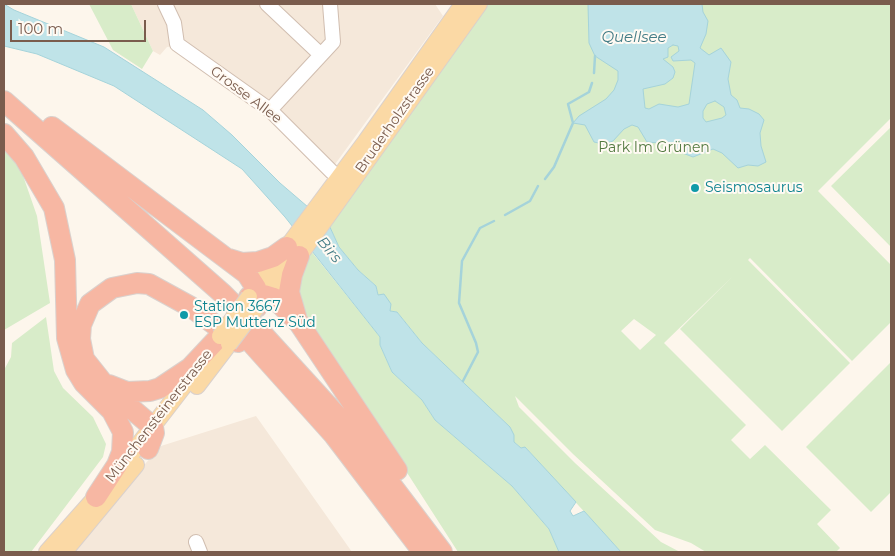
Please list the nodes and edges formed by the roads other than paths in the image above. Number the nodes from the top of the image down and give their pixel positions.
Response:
1 (165, 4) edge
2 (267, 4) edge
3 (330, 4) edge
4 (463, 4) edge
5 (479, 4) edge
6 (321, 55) junction
7 (4, 89) edge
8 (4, 101) edge
9 (270, 110) junction
10 (4, 119) edge
11 (4, 134) edge
12 (371, 144) junction
13 (332, 172) dead end
14 (293, 251) junction
15 (225, 256) junction
16 (277, 272) junction
17 (258, 297) junction
18 (299, 323) junction
19 (224, 340) junction
20 (99, 379) junction
21 (300, 397) junction
22 (102, 399) junction
23 (154, 434) junction
24 (96, 497) junction
25 (47, 552) edge
26 (64, 552) edge
27 (423, 552) edge
28 (442, 552) edge
29 (448, 552) edge

1 - 9 street, Grosse Allee
2 - 6 street
3 - 6 street
4 - 12 main road, Bruderholzstrasse
5 - 12 main road, Bruderholzstrasse
6 - 9 street
7 - 15 highway
8 - 28 highway
9 - 13 street, Grosse Allee
10 - 21 highway
11 - 22 highway
12 - 14 main road, Bruderholzstrasse
14 - 16 highway
14 - 16 highway
15 - 16 highway
15 - 17 highway
16 - 17 main road, Münchensteinerstrasse
16 - 18 highway
17 - 18 highway
17 - 19 main road, Münchensteinerstrasse, bridge
18 - 29 highway
19 - 20 highway
19 - 23 main road, Münchensteinerstrasse
20 - 21 highway
20 - 23 highway
21 - 27 highway
22 - 23 highway
22 - 24 highway
23 - 24 main road, Münchensteinerstrasse
23 - 26 main road, Münchensteinerstrasse
24 - 25 main road, Münchensteinerstrasse

